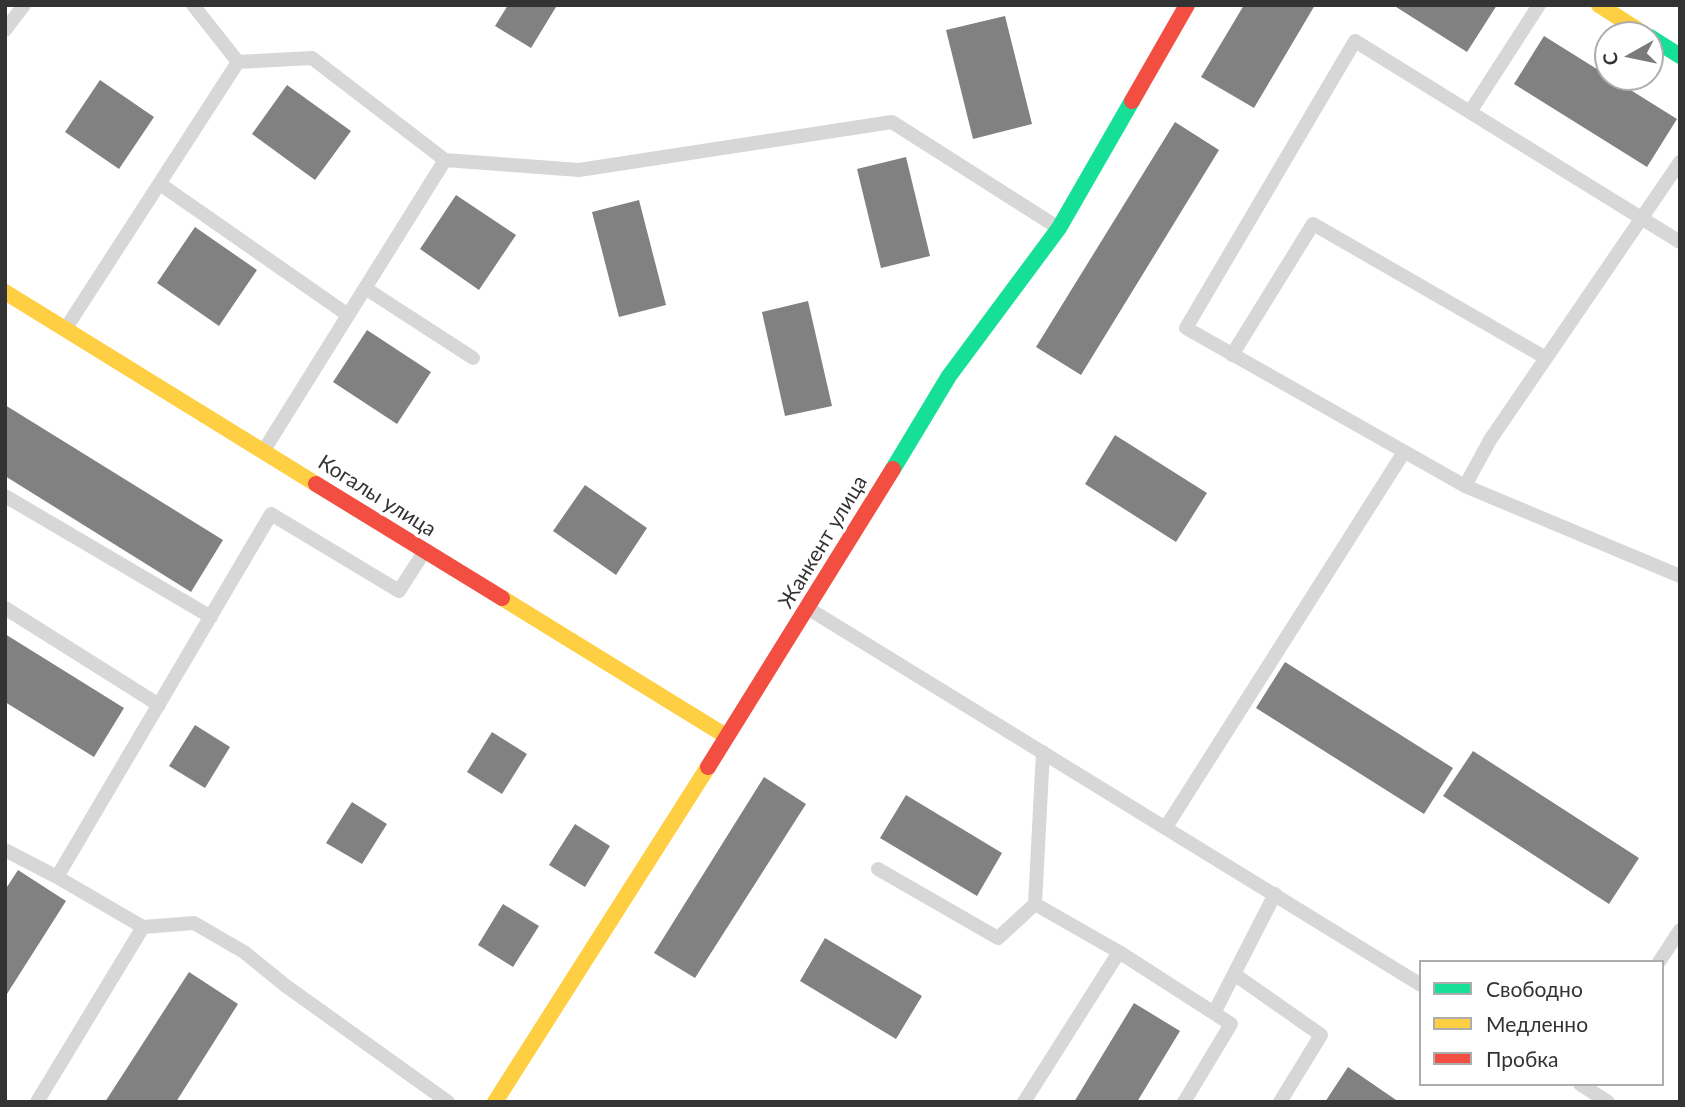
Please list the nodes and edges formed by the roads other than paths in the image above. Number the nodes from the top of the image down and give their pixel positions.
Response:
1 (24, 5) edge
2 (193, 5) edge
3 (1187, 5) edge
4 (1539, 5) edge
5 (1599, 5) edge
6 (1624, 21) edge
7 (5, 30) edge
8 (1664, 46) edge
9 (1680, 56) edge
10 (239, 62) junction
11 (1470, 112) junction
12 (445, 160) junction
13 (1680, 162) edge
14 (160, 184) junction
15 (1642, 218) junction
16 (1059, 228) junction
17 (1680, 242) edge
18 (365, 288) junction
19 (5, 292) edge
20 (348, 315) junction
21 (65, 330) junction
22 (1233, 355) junction
23 (1546, 358) junction
24 (473, 359) dead end
25 (263, 451) junction
26 (1404, 452) junction
27 (1465, 486) junction
28 (5, 496) edge
29 (425, 551) junction
30 (1680, 576) edge
31 (5, 608) edge
32 (808, 608) junction
33 (211, 617) junction
34 (159, 705) junction
35 (726, 736) junction
36 (1043, 752) junction
37 (1166, 827) junction
38 (5, 850) edge
39 (878, 869) dead end
40 (57, 877) junction
41 (1275, 894) junction
42 (1035, 904) junction
43 (143, 927) junction
44 (1680, 930) edge
45 (1119, 952) junction
46 (1660, 960) edge
47 (1234, 974) junction
48 (1419, 984) edge
49 (1214, 1013) junction
50 (1583, 1086) edge
51 (37, 1102) edge
52 (448, 1102) edge
53 (495, 1102) edge
54 (1024, 1102) edge
55 (1184, 1102) edge
56 (1279, 1102) edge
57 (1608, 1102) edge

1 - 7 lane
2 - 10 lane
3 - 16 street, Жанкент улица
4 - 11 lane
5 - 6 street
8 - 9 street
10 - 12 lane
10 - 14 lane
11 - 15 lane
11 - 22 lane
12 - 16 lane
12 - 18 lane
13 - 15 lane
14 - 20 lane
14 - 21 lane
15 - 17 lane
15 - 23 lane
16 - 32 street, Жанкент улица
18 - 20 lane
18 - 24 lane
19 - 21 street, Когалы улица
20 - 25 lane
21 - 25 street, Когалы улица
22 - 23 lane
22 - 26 lane
23 - 27 lane
25 - 29 street, Когалы улица
26 - 27 lane
26 - 37 lane
27 - 30 lane
28 - 33 lane
29 - 33 lane
29 - 35 street, Когалы улица
31 - 34 lane
32 - 35 street, Жанкент улица
32 - 36 lane
33 - 34 lane
34 - 40 lane
35 - 53 street, Жанкент улица
36 - 37 lane
36 - 42 lane
37 - 41 lane
38 - 40 lane
39 - 42 lane
40 - 43 lane
41 - 47 lane
41 - 48 lane
42 - 45 lane
43 - 51 lane
43 - 52 lane
44 - 46 lane
45 - 49 lane
45 - 54 lane
47 - 49 lane
47 - 56 lane
49 - 55 lane
50 - 57 lane

